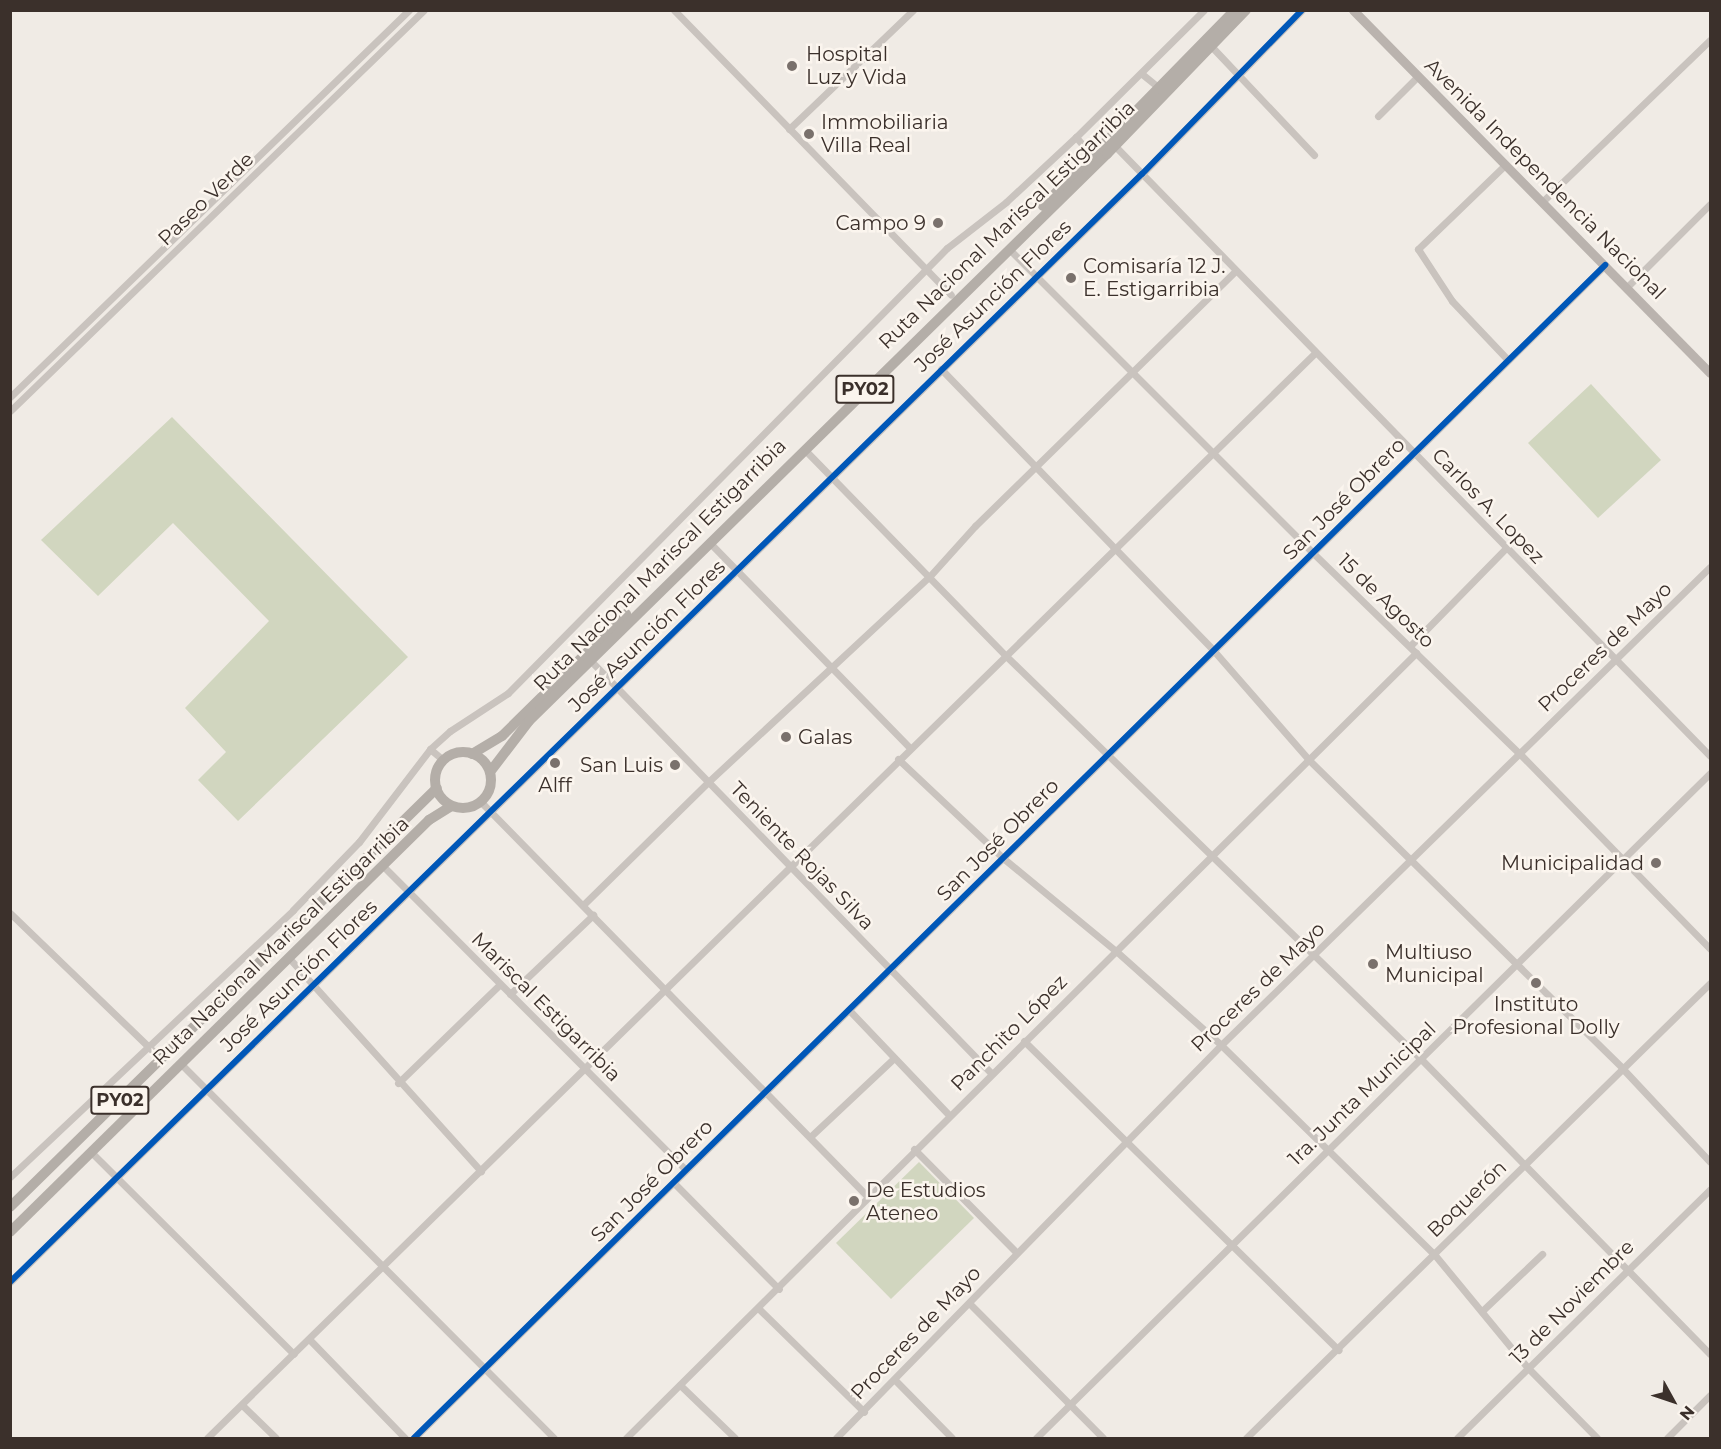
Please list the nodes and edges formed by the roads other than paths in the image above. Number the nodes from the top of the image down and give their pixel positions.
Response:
1 (424, 10) edge
2 (674, 10) edge
3 (913, 10) edge
4 (1204, 10) edge
5 (1235, 10) edge
6 (1246, 10) edge
7 (1302, 10) edge
8 (1353, 10) edge
9 (406, 12) edge
10 (412, 22) junction
11 (1710, 40) edge
12 (1211, 46) junction
13 (1142, 74) junction
14 (1238, 76) junction
15 (1418, 76) junction
16 (1159, 88) junction
17 (1378, 116) dead end
18 (789, 129) junction
19 (1076, 137) junction
20 (1115, 146) junction
21 (265, 150) junction
22 (1314, 155) dead end
23 (1092, 156) junction
24 (272, 158) junction
25 (1505, 165) junction
26 (1142, 174) junction
27 (1542, 202) junction
28 (1710, 204) edge
29 (1009, 249) junction
30 (1605, 265) junction
31 (928, 270) junction
32 (1235, 271) junction
33 (1036, 277) junction
34 (1626, 288) junction
35 (951, 295) junction
36 (88, 321) junction
37 (95, 329) junction
38 (1315, 353) junction
39 (1508, 360) junction
40 (941, 369) junction
41 (1132, 373) junction
42 (1710, 373) edge
43 (10, 397) edge
44 (10, 411) edge
45 (803, 449) junction
46 (1213, 453) junction
47 (1414, 453) junction
48 (1036, 466) junction
49 (832, 478) junction
50 (709, 542) junction
51 (1116, 548) junction
52 (1506, 548) junction
53 (1312, 553) junction
54 (1710, 567) edge
55 (738, 570) junction
56 (929, 577) junction
57 (1410, 646) junction
58 (1214, 651) junction
59 (1416, 653) junction
60 (1006, 656) junction
61 (1616, 659) junction
62 (590, 660) junction
63 (829, 670) junction
64 (617, 688) junction
65 (910, 748) junction
66 (429, 749) junction
67 (1519, 753) junction
68 (472, 754) junction
69 (1107, 756) junction
70 (1710, 756) edge
71 (898, 759) junction
72 (443, 760) junction
73 (1309, 760) junction
74 (490, 772) junction
75 (1710, 773) edge
76 (707, 783) junction
77 (437, 788) junction
78 (481, 802) junction
79 (451, 806) junction
80 (491, 812) junction
81 (1211, 856) junction
82 (1003, 858) junction
83 (1624, 858) junction
84 (1411, 859) junction
85 (383, 866) junction
86 (792, 869) junction
87 (408, 893) junction
88 (583, 906) junction
89 (10, 913) edge
90 (593, 915) junction
91 (1710, 950) edge
92 (1116, 951) junction
93 (1312, 956) junction
94 (289, 958) junction
95 (1517, 965) junction
96 (890, 969) junction
97 (1710, 983) edge
98 (500, 984) junction
99 (315, 985) junction
100 (667, 991) junction
101 (510, 994) junction
102 (849, 1010) junction
103 (1024, 1041) junction
104 (1221, 1045) junction
105 (150, 1048) junction
106 (894, 1058) junction
107 (161, 1059) junction
108 (1421, 1059) junction
109 (181, 1064) junction
110 (1623, 1069) junction
111 (585, 1070) junction
112 (992, 1073) junction
113 (398, 1083) junction
114 (207, 1089) junction
115 (766, 1092) junction
116 (949, 1115) junction
117 (810, 1137) junction
118 (1125, 1141) junction
119 (914, 1149) junction
120 (1328, 1150) junction
121 (91, 1152) junction
122 (1710, 1162) edge
123 (1526, 1165) junction
124 (686, 1170) junction
125 (481, 1171) junction
126 (10, 1177) edge
127 (118, 1177) junction
128 (674, 1183) junction
129 (1710, 1189) edge
130 (867, 1196) junction
131 (10, 1207) edge
132 (10, 1232) edge
133 (1232, 1246) junction
134 (1017, 1253) junction
135 (1434, 1254) junction
136 (1542, 1254) dead end
137 (382, 1266) junction
138 (1628, 1270) junction
139 (10, 1282) edge
140 (779, 1289) junction
141 (969, 1303) junction
142 (759, 1309) junction
143 (1482, 1311) junction
144 (309, 1339) junction
145 (1338, 1350) junction
146 (294, 1354) junction
147 (1710, 1354) edge
148 (1528, 1368) junction
149 (485, 1369) junction
150 (895, 1380) junction
151 (680, 1385) junction
152 (1710, 1395) edge
153 (242, 1404) junction
154 (1070, 1405) junction
155 (864, 1412) junction
156 (207, 1438) edge
157 (276, 1438) edge
158 (405, 1438) edge
159 (414, 1438) edge
160 (554, 1438) edge
161 (626, 1438) edge
162 (735, 1438) edge
163 (836, 1438) edge
164 (952, 1438) edge
165 (1036, 1438) edge
166 (1103, 1438) edge
167 (1246, 1438) edge
168 (1457, 1438) edge
169 (1597, 1438) edge
170 (1667, 1438) edge

1 - 10 street, Paseo Verde
2 - 18 street
3 - 18 street
4 - 13 street
5 - 16 highway, Ruta Nacional Mariscal Estigarribia / PY02
6 - 12 highway, Ruta Nacional Mariscal Estigarribia / PY02
7 - 14 street, José Asunción Flores
8 - 15 main road, Avenida Independencia Nacional
9 - 10 street
9 - 21 street, Paseo Verde
10 - 24 street, Paseo Verde
11 - 27 street
12 - 14 street
12 - 20 highway, Ruta Nacional Mariscal Estigarribia / PY02
13 - 16 street
13 - 19 street
14 - 22 street
14 - 26 street, José Asunción Flores
15 - 17 street
15 - 25 main road, Avenida Independencia Nacional
16 - 23 highway, Ruta Nacional Mariscal Estigarribia / PY02
18 - 31 street
19 - 23 street
19 - 31 street
20 - 26 street, Carlos A. Lopez
20 - 29 highway, Ruta Nacional Mariscal Estigarribia / PY02
21 - 24 street
21 - 36 street, Paseo Verde
23 - 35 highway, Ruta Nacional Mariscal Estigarribia / PY02
24 - 37 street, Paseo Verde
25 - 27 main road, Avenida Independencia Nacional
25 - 39 street
26 - 32 street, Carlos A. Lopez
26 - 33 street, José Asunción Flores
27 - 30 main road, Avenida Independencia Nacional
28 - 34 street
29 - 33 street, 15 de Agosto
29 - 45 highway, Ruta Nacional Mariscal Estigarribia / PY02
30 - 34 main road, Avenida Independencia Nacional
30 - 39 street, San José Obrero
31 - 35 street
31 - 66 street
32 - 38 street, Carlos A. Lopez
32 - 41 street
33 - 40 street, José Asunción Flores
33 - 41 street, 15 de Agosto
34 - 42 main road, Avenida Independencia Nacional
35 - 68 highway, Ruta Nacional Mariscal Estigarribia / PY02
36 - 37 street
36 - 43 street, Paseo Verde
37 - 44 street, Paseo Verde
38 - 46 street
38 - 47 street, Carlos A. Lopez
39 - 47 street, San José Obrero
40 - 48 street
40 - 49 street, José Asunción Flores
41 - 46 street, 15 de Agosto
41 - 48 street
45 - 49 street
45 - 50 highway, Ruta Nacional Mariscal Estigarribia / PY02
46 - 51 street
46 - 53 street, 15 de Agosto
47 - 52 street, Carlos A. Lopez
47 - 53 street, San José Obrero
48 - 51 street
48 - 56 street
49 - 55 street, José Asunción Flores
49 - 56 street
50 - 55 street
50 - 62 highway, Ruta Nacional Mariscal Estigarribia / PY02
51 - 58 street
51 - 60 street
52 - 57 street
52 - 61 street, Carlos A. Lopez
53 - 57 street, 15 de Agosto
53 - 58 street, San José Obrero
54 - 61 street, Proceres de Mayo
55 - 63 street
55 - 64 street, José Asunción Flores
56 - 60 street
56 - 63 street
57 - 59 street, 15 de Agosto
58 - 69 street, San José Obrero
58 - 73 street
59 - 67 street, 15 de Agosto
59 - 73 street, Panchito López
60 - 65 street
60 - 69 street
61 - 67 street, Proceres de Mayo
61 - 70 street, Carlos A. Lopez
62 - 64 street, Teniente Rojas Silva
62 - 74 highway, Ruta Nacional Mariscal Estigarribia / PY02
63 - 65 street
63 - 76 street
64 - 76 street, Teniente Rojas Silva
64 - 80 street, José Asunción Flores
65 - 71 street
66 - 72 street
66 - 105 street
67 - 83 street, 15 de Agosto
67 - 84 street, Proceres de Mayo
68 - 72 highway, PY02
68 - 74 highway
69 - 81 street
69 - 82 street, San José Obrero
71 - 82 street
71 - 86 street
72 - 77 highway
73 - 81 street, Panchito López
73 - 84 street
74 - 78 highway, PY02
75 - 83 street, 1ra. Junta Municipal
76 - 86 street, Teniente Rojas Silva
76 - 88 street
77 - 79 highway
77 - 107 highway, Ruta Nacional Mariscal Estigarribia / PY02
78 - 79 highway, PY02
78 - 80 street
79 - 85 highway, Ruta Nacional Mariscal Estigarribia / PY02
80 - 87 street, José Asunción Flores
80 - 88 street
81 - 92 street, Panchito López
81 - 93 street
82 - 92 street
82 - 96 street, San José Obrero
83 - 91 street, 15 de Agosto
83 - 95 street, 1ra. Junta Municipal
84 - 93 street, Proceres de Mayo
84 - 95 street
85 - 87 street, Mariscal Estigarribia
85 - 94 highway, Ruta Nacional Mariscal Estigarribia / PY02
86 - 96 street, Teniente Rojas Silva
86 - 100 street
87 - 98 street, Mariscal Estigarribia
87 - 99 street, José Asunción Flores
88 - 90 street
89 - 105 street
90 - 100 street
90 - 101 street
92 - 103 street, Panchito López
92 - 104 street
93 - 104 street, Proceres de Mayo
93 - 108 street
94 - 99 street
94 - 109 highway, Ruta Nacional Mariscal Estigarribia / PY02
95 - 108 street, 1ra. Junta Municipal
95 - 110 street
96 - 102 street, San José Obrero
96 - 112 street, Teniente Rojas Silva
97 - 110 street, Boquerón
98 - 101 street, Mariscal Estigarribia
98 - 113 street
99 - 113 street
99 - 114 street, José Asunción Flores
100 - 111 street
100 - 115 street
101 - 111 street, Mariscal Estigarribia
102 - 106 street
102 - 115 street, San José Obrero
103 - 112 street, Panchito López
103 - 118 street
104 - 118 street, Proceres de Mayo
104 - 120 street
105 - 107 street
105 - 126 street
106 - 116 street
106 - 117 street
107 - 131 highway, Ruta Nacional Mariscal Estigarribia / PY02
108 - 120 street, 1ra. Junta Municipal
108 - 123 street
109 - 114 street
109 - 121 highway, Ruta Nacional Mariscal Estigarribia / PY02
110 - 122 street
110 - 123 street, Boquerón
111 - 124 street, Mariscal Estigarribia
111 - 125 street
112 - 116 street, Panchito López
113 - 125 street
114 - 127 street, José Asunción Flores
114 - 137 street
115 - 117 street
115 - 124 street, San José Obrero
116 - 119 street, Panchito López
117 - 130 street
118 - 133 street
118 - 134 street, Proceres de Mayo
119 - 130 street, Panchito López
119 - 134 street
120 - 133 street, 1ra. Junta Municipal
120 - 135 street
121 - 127 street
121 - 132 highway, Ruta Nacional Mariscal Estigarribia / PY02
123 - 135 street, Boquerón
123 - 138 street
124 - 128 street, San José Obrero
125 - 137 street
127 - 139 street, José Asunción Flores
127 - 146 street
128 - 140 street
128 - 149 street, San José Obrero
129 - 138 street, 13 de Noviembre
130 - 140 street, Panchito López
133 - 145 street
133 - 154 street, 1ra. Junta Municipal
134 - 141 street, Proceres de Mayo
135 - 143 street
135 - 145 street, Boquerón
136 - 143 street
137 - 144 street
137 - 149 street
138 - 147 street
138 - 148 street, 13 de Noviembre
140 - 142 street, Panchito López
141 - 150 street, Proceres de Mayo
141 - 154 street
142 - 151 street, Panchito López
142 - 155 street
143 - 148 street
144 - 146 street
144 - 158 street
145 - 167 street, Boquerón
146 - 153 street
148 - 168 street, 13 de Noviembre
148 - 169 street
149 - 159 street, San José Obrero
149 - 160 street
150 - 155 street, Proceres de Mayo
150 - 164 street
151 - 161 street, Panchito López
151 - 162 street
152 - 170 street
153 - 156 street
153 - 157 street
154 - 165 street, 1ra. Junta Municipal
154 - 166 street
155 - 163 street, Proceres de Mayo

